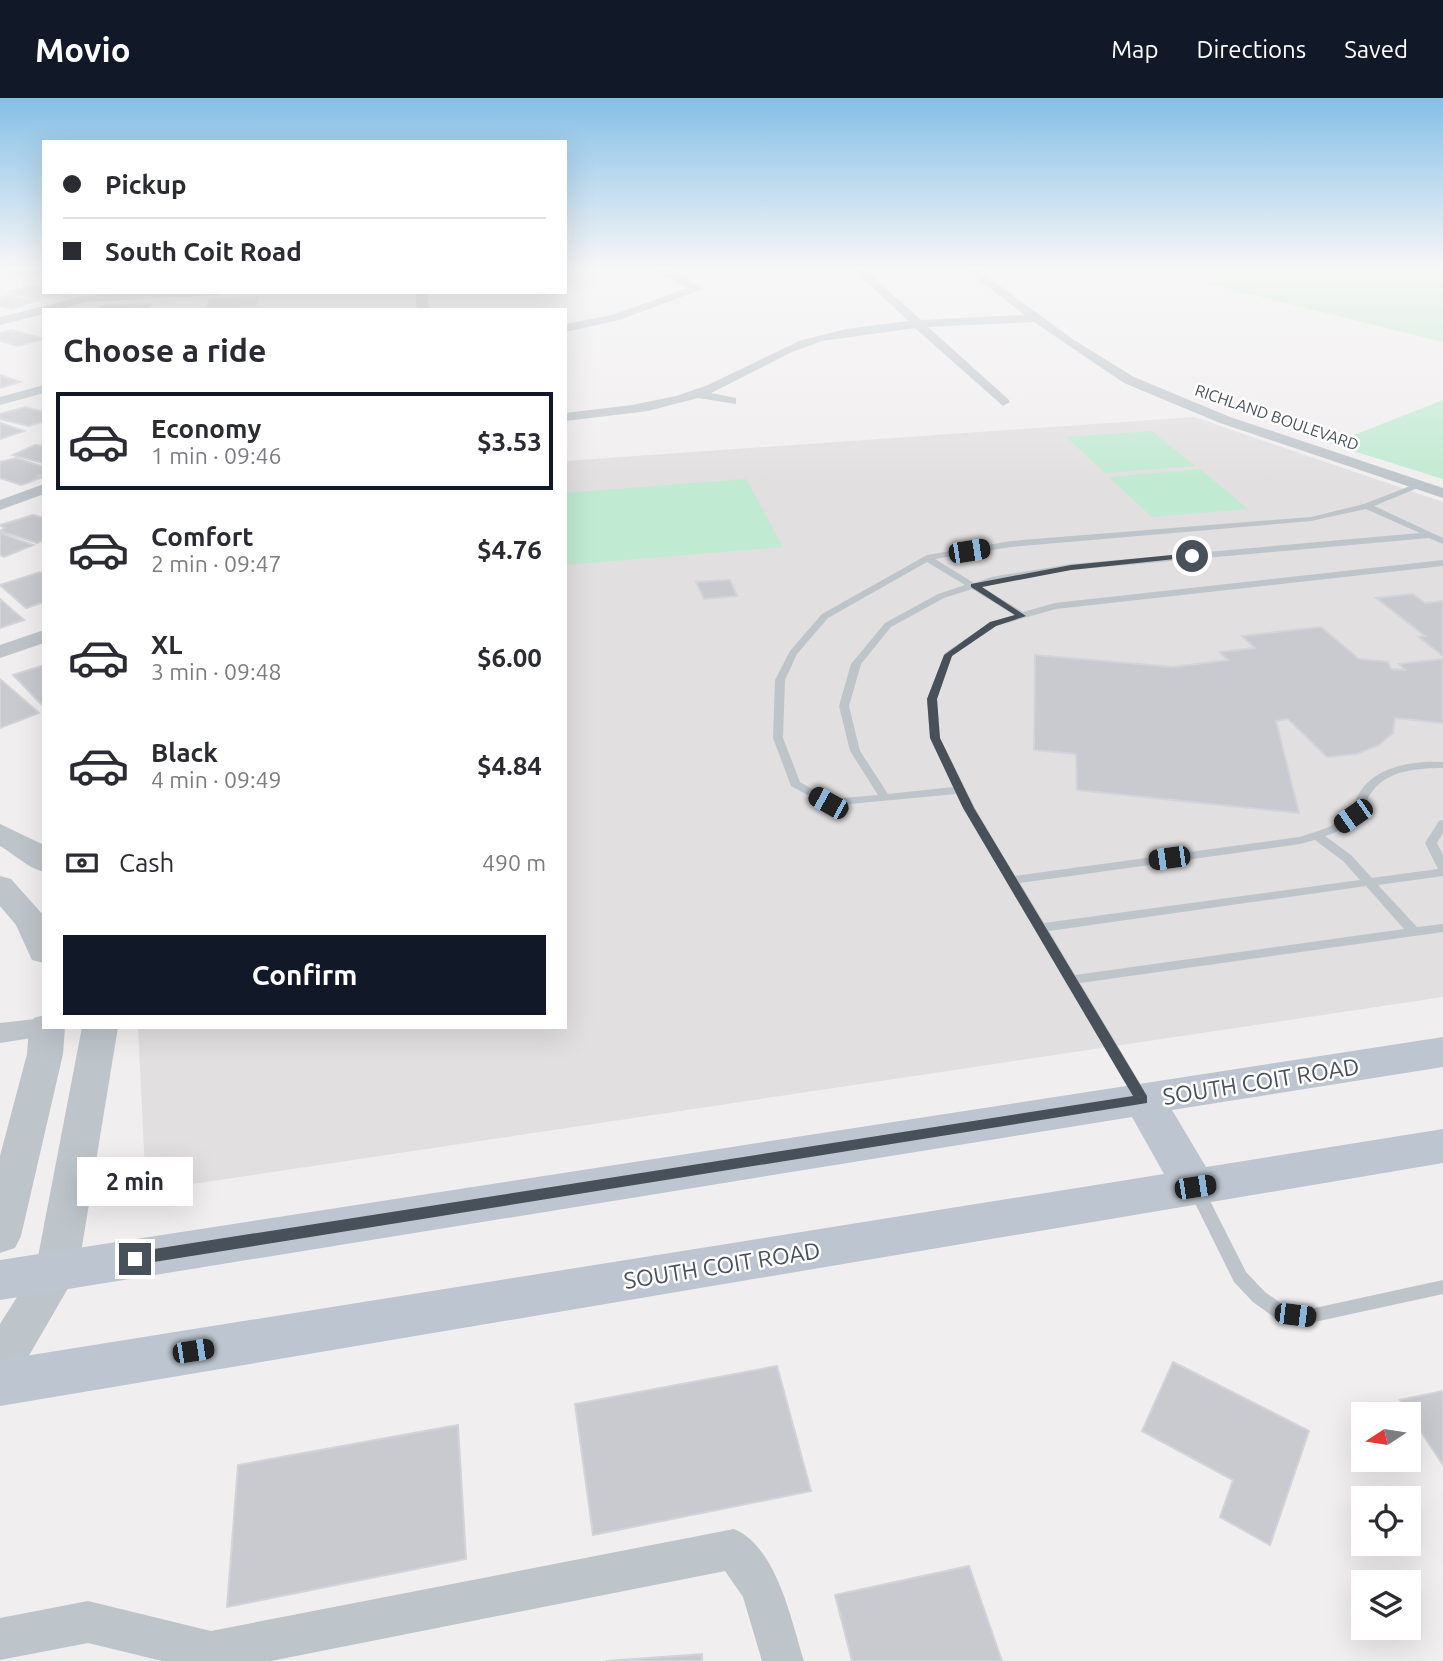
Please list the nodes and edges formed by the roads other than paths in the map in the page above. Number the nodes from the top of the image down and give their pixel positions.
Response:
1 (814, 340) edge
2 (936, 340) edge
3 (1067, 340) edge
4 (42, 389) edge
5 (698, 394) junction
6 (0, 401) edge
7 (731, 401) dead end
8 (1003, 402) dead end
9 (567, 417) edge
10 (1421, 485) junction
11 (42, 490) edge
12 (1443, 492) edge
13 (0, 505) edge
14 (1367, 506) junction
15 (1431, 535) junction
16 (1443, 541) edge
17 (927, 558) junction
18 (1443, 563) edge
19 (974, 586) junction
20 (1022, 616) junction
21 (42, 637) edge
22 (0, 652) edge
23 (1443, 765) edge
24 (960, 790) junction
25 (885, 797) junction
26 (1443, 823) edge
27 (0, 833) edge
28 (1316, 835) junction
29 (42, 861) edge
30 (1443, 866) edge
31 (1443, 872) edge
32 (1012, 880) junction
33 (1369, 883) junction
34 (0, 886) edge
35 (1040, 928) junction
36 (1443, 928) edge
37 (1414, 932) junction
38 (42, 947) edge
39 (1071, 980) junction
40 (42, 1028) edge
41 (47, 1029) edge
42 (100, 1029) edge
43 (0, 1033) edge
44 (1443, 1052) edge
45 (1143, 1099) junction
46 (1443, 1146) edge
47 (1195, 1187) junction
48 (0, 1236) edge
49 (57, 1271) junction
50 (0, 1280) edge
51 (1443, 1287) edge
52 (0, 1364) edge
53 (0, 1383) edge
54 (0, 1639) edge
55 (783, 1661) edge

1 - 5 street
2 - 8 street
3 - 10 street, RICHLAND BOULEVARD
4 - 6 street
5 - 7 street
5 - 9 street
10 - 12 street, RICHLAND BOULEVARD
10 - 14 lane
11 - 13 street
14 - 15 lane
14 - 17 lane
15 - 16 lane
15 - 19 lane
17 - 19 lane
17 - 25 lane
18 - 20 lane
19 - 20 lane
19 - 25 lane
20 - 24 lane
21 - 22 street
23 - 28 lane
24 - 25 lane
24 - 32 lane
26 - 30 lane
27 - 29 street
28 - 32 lane
28 - 33 lane
31 - 33 lane
32 - 35 lane
33 - 35 lane
33 - 37 lane
34 - 38 street
35 - 39 lane
36 - 37 lane
37 - 39 lane
39 - 45 lane
40 - 43 street
41 - 48 street
42 - 49 street
44 - 45 main road, SOUTH COIT ROAD
45 - 47 main road
45 - 49 main road, SOUTH COIT ROAD
46 - 47 main road, SOUTH COIT ROAD
47 - 51 lane
47 - 53 main road, SOUTH COIT ROAD
49 - 50 main road, SOUTH COIT ROAD
49 - 52 street
54 - 55 street

